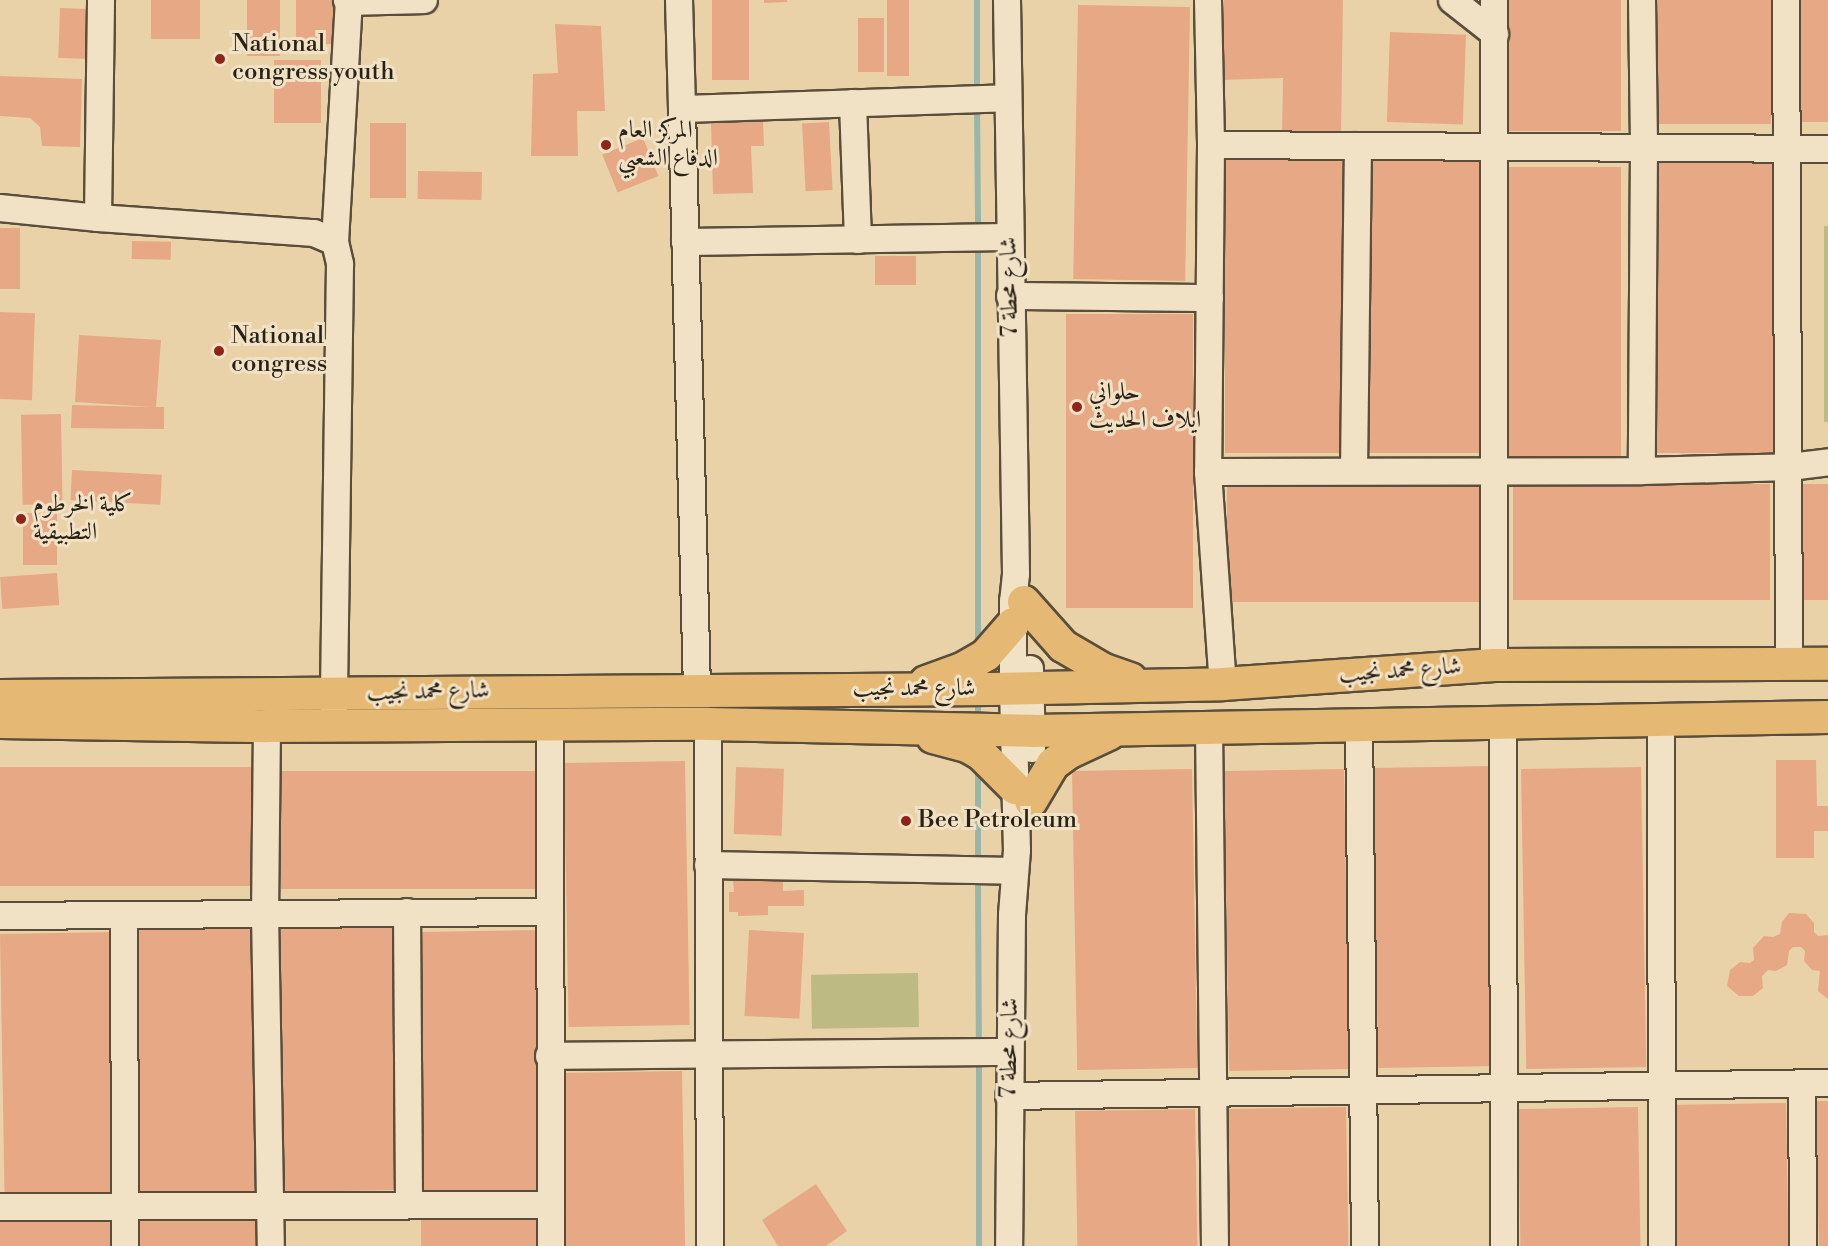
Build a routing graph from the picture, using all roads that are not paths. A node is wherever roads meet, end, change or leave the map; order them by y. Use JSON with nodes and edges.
{"nodes":[{"id":1,"x":101,"y":0,"type":"edge"},
{"id":2,"x":424,"y":0,"type":"edge"},
{"id":3,"x":678,"y":0,"type":"edge"},
{"id":4,"x":1007,"y":0,"type":"edge"},
{"id":5,"x":1208,"y":0,"type":"edge"},
{"id":6,"x":1452,"y":0,"type":"edge"},
{"id":7,"x":1494,"y":0,"type":"edge"},
{"id":8,"x":1642,"y":0,"type":"edge"},
{"id":9,"x":1786,"y":0,"type":"edge"},
{"id":10,"x":348,"y":1,"type":"edge"},
{"id":11,"x":1495,"y":34,"type":"junction"},
{"id":12,"x":1008,"y":98,"type":"junction"},
{"id":13,"x":853,"y":103,"type":"junction"},
{"id":14,"x":682,"y":109,"type":"junction"},
{"id":15,"x":1211,"y":145,"type":"junction"},
{"id":16,"x":1358,"y":146,"type":"junction"},
{"id":17,"x":1496,"y":147,"type":"junction"},
{"id":18,"x":1644,"y":148,"type":"junction"},
{"id":19,"x":1828,"y":149,"type":"edge"},
{"id":20,"x":1788,"y":150,"type":"junction"},
{"id":21,"x":0,"y":208,"type":"edge"},
{"id":22,"x":98,"y":218,"type":"junction"},
{"id":23,"x":1010,"y":237,"type":"junction"},
{"id":24,"x":858,"y":240,"type":"junction"},
{"id":25,"x":335,"y":242,"type":"junction"},
{"id":26,"x":685,"y":242,"type":"junction"},
{"id":27,"x":1010,"y":296,"type":"junction"},
{"id":28,"x":1210,"y":298,"type":"junction"},
{"id":29,"x":1828,"y":462,"type":"edge"},
{"id":30,"x":1790,"y":467,"type":"junction"},
{"id":31,"x":1354,"y":471,"type":"junction"},
{"id":32,"x":1493,"y":471,"type":"junction"},
{"id":33,"x":1642,"y":471,"type":"junction"},
{"id":34,"x":1208,"y":472,"type":"junction"},
{"id":35,"x":1018,"y":600,"type":"junction"},
{"id":36,"x":1789,"y":664,"type":"junction"},
{"id":37,"x":1828,"y":664,"type":"edge"},
{"id":38,"x":1494,"y":665,"type":"junction"},
{"id":39,"x":1223,"y":684,"type":"junction"},
{"id":40,"x":1148,"y":685,"type":"junction"},
{"id":41,"x":1022,"y":688,"type":"junction"},
{"id":42,"x":697,"y":689,"type":"junction"},
{"id":43,"x":903,"y":690,"type":"junction"},
{"id":44,"x":334,"y":693,"type":"junction"},
{"id":45,"x":0,"y":696,"type":"edge"},
{"id":46,"x":1828,"y":717,"type":"edge"},
{"id":47,"x":1661,"y":719,"type":"junction"},
{"id":48,"x":1503,"y":721,"type":"junction"},
{"id":49,"x":0,"y":722,"type":"edge"},
{"id":50,"x":550,"y":724,"type":"junction"},
{"id":51,"x":708,"y":724,"type":"junction"},
{"id":52,"x":1359,"y":724,"type":"junction"},
{"id":53,"x":267,"y":726,"type":"junction"},
{"id":54,"x":334,"y":726,"type":"junction"},
{"id":55,"x":1209,"y":727,"type":"junction"},
{"id":56,"x":900,"y":728,"type":"junction"},
{"id":57,"x":1122,"y":728,"type":"junction"},
{"id":58,"x":1023,"y":731,"type":"junction"},
{"id":59,"x":1023,"y":794,"type":"junction"},
{"id":60,"x":1015,"y":861,"type":"junction"},
{"id":61,"x":708,"y":865,"type":"junction"},
{"id":62,"x":265,"y":912,"type":"junction"},
{"id":63,"x":406,"y":912,"type":"junction"},
{"id":64,"x":549,"y":912,"type":"junction"},
{"id":65,"x":124,"y":915,"type":"junction"},
{"id":66,"x":0,"y":916,"type":"edge"},
{"id":67,"x":1010,"y":1053,"type":"junction"},
{"id":68,"x":708,"y":1054,"type":"junction"},
{"id":69,"x":549,"y":1056,"type":"junction"},
{"id":70,"x":1828,"y":1083,"type":"edge"},
{"id":71,"x":1803,"y":1084,"type":"junction"},
{"id":72,"x":1662,"y":1086,"type":"junction"},
{"id":73,"x":1503,"y":1089,"type":"junction"},
{"id":74,"x":1364,"y":1091,"type":"junction"},
{"id":75,"x":1213,"y":1093,"type":"junction"},
{"id":76,"x":1009,"y":1096,"type":"junction"},
{"id":77,"x":409,"y":1205,"type":"junction"},
{"id":78,"x":550,"y":1205,"type":"junction"},
{"id":79,"x":125,"y":1206,"type":"junction"},
{"id":80,"x":271,"y":1206,"type":"junction"},
{"id":81,"x":0,"y":1207,"type":"edge"},
{"id":82,"x":125,"y":1246,"type":"edge"},
{"id":83,"x":271,"y":1246,"type":"edge"},
{"id":84,"x":550,"y":1246,"type":"edge"},
{"id":85,"x":710,"y":1246,"type":"edge"},
{"id":86,"x":1009,"y":1246,"type":"edge"},
{"id":87,"x":1215,"y":1246,"type":"edge"},
{"id":88,"x":1365,"y":1246,"type":"edge"},
{"id":89,"x":1504,"y":1246,"type":"edge"},
{"id":90,"x":1662,"y":1246,"type":"edge"},
{"id":91,"x":1803,"y":1246,"type":"edge"}],
"edges":[{"from":1,"to":22,"type":"street"},
{"from":2,"to":10,"type":"street"},
{"from":3,"to":14,"type":"street"},
{"from":4,"to":12,"type":"street","name":"شارع محطة 7"},
{"from":5,"to":15,"type":"street"},
{"from":6,"to":11,"type":"street"},
{"from":7,"to":11,"type":"street"},
{"from":8,"to":18,"type":"street"},
{"from":9,"to":20,"type":"street"},
{"from":10,"to":25,"type":"street"},
{"from":11,"to":17,"type":"street"},
{"from":12,"to":13,"type":"street"},
{"from":12,"to":23,"type":"street","name":"شارع محطة 7"},
{"from":13,"to":14,"type":"street"},
{"from":13,"to":24,"type":"street"},
{"from":14,"to":26,"type":"street"},
{"from":15,"to":16,"type":"street"},
{"from":15,"to":28,"type":"street"},
{"from":16,"to":17,"type":"street"},
{"from":16,"to":31,"type":"street"},
{"from":17,"to":18,"type":"street"},
{"from":17,"to":32,"type":"street"},
{"from":18,"to":20,"type":"street"},
{"from":18,"to":33,"type":"street"},
{"from":19,"to":20,"type":"street"},
{"from":20,"to":30,"type":"street"},
{"from":21,"to":22,"type":"street"},
{"from":22,"to":25,"type":"street"},
{"from":23,"to":24,"type":"street"},
{"from":23,"to":27,"type":"street","name":"شارع محطة 7"},
{"from":24,"to":26,"type":"street"},
{"from":25,"to":44,"type":"street"},
{"from":26,"to":42,"type":"street"},
{"from":27,"to":28,"type":"street"},
{"from":27,"to":35,"type":"street","name":"شارع محطة 7"},
{"from":28,"to":34,"type":"street"},
{"from":29,"to":30,"type":"street"},
{"from":30,"to":33,"type":"street"},
{"from":30,"to":36,"type":"street"},
{"from":31,"to":32,"type":"street"},
{"from":31,"to":34,"type":"street"},
{"from":32,"to":33,"type":"street"},
{"from":32,"to":38,"type":"street"},
{"from":34,"to":39,"type":"street"},
{"from":35,"to":40,"type":"main road"},
{"from":35,"to":41,"type":"street","name":"شارع محطة 7"},
{"from":35,"to":43,"type":"main road"},
{"from":36,"to":37,"type":"main road","name":"شارع محمد نجيب"},
{"from":36,"to":38,"type":"main road","name":"شارع محمد نجيب"},
{"from":38,"to":39,"type":"main road","name":"شارع محمد نجيب"},
{"from":39,"to":40,"type":"main road","name":"شارع محمد نجيب"},
{"from":40,"to":41,"type":"main road","name":"شارع محمد نجيب"},
{"from":41,"to":43,"type":"main road","name":"شارع محمد نجيب"},
{"from":41,"to":58,"type":"street","name":"شارع محطة 7"},
{"from":42,"to":43,"type":"main road","name":"شارع محمد نجيب"},
{"from":42,"to":44,"type":"main road","name":"شارع محمد نجيب"},
{"from":44,"to":45,"type":"main road","name":"شارع محمد نجيب"},
{"from":44,"to":54,"type":"street"},
{"from":46,"to":47,"type":"main road","name":"شارع محمد نجيب"},
{"from":47,"to":48,"type":"main road","name":"شارع محمد نجيب"},
{"from":47,"to":72,"type":"street"},
{"from":48,"to":52,"type":"main road","name":"شارع محمد نجيب"},
{"from":48,"to":73,"type":"street"},
{"from":49,"to":53,"type":"main road","name":"شارع محمد نجيب"},
{"from":50,"to":51,"type":"main road","name":"شارع محمد نجيب"},
{"from":50,"to":54,"type":"main road","name":"شارع محمد نجيب"},
{"from":50,"to":64,"type":"street"},
{"from":51,"to":56,"type":"main road","name":"شارع محمد نجيب"},
{"from":51,"to":61,"type":"street"},
{"from":52,"to":55,"type":"main road","name":"شارع محمد نجيب"},
{"from":52,"to":74,"type":"street"},
{"from":53,"to":54,"type":"main road","name":"شارع محمد نجيب"},
{"from":53,"to":62,"type":"street"},
{"from":55,"to":57,"type":"main road","name":"شارع محمد نجيب"},
{"from":55,"to":75,"type":"street"},
{"from":56,"to":58,"type":"main road","name":"شارع محمد نجيب"},
{"from":56,"to":59,"type":"main road"},
{"from":57,"to":58,"type":"main road","name":"شارع محمد نجيب"},
{"from":57,"to":59,"type":"main road"},
{"from":58,"to":59,"type":"street","name":"شارع محطة 7"},
{"from":59,"to":60,"type":"street","name":"شارع محطة 7"},
{"from":60,"to":61,"type":"street"},
{"from":60,"to":67,"type":"street","name":"شارع محطة 7"},
{"from":61,"to":68,"type":"street"},
{"from":62,"to":63,"type":"street"},
{"from":62,"to":65,"type":"street"},
{"from":62,"to":80,"type":"street"},
{"from":63,"to":64,"type":"street"},
{"from":63,"to":77,"type":"street"},
{"from":64,"to":69,"type":"street"},
{"from":65,"to":66,"type":"street"},
{"from":65,"to":79,"type":"street"},
{"from":67,"to":68,"type":"street"},
{"from":67,"to":76,"type":"street","name":"شارع محطة 7"},
{"from":68,"to":69,"type":"street"},
{"from":68,"to":85,"type":"street"},
{"from":69,"to":78,"type":"street"},
{"from":70,"to":71,"type":"street"},
{"from":71,"to":72,"type":"street"},
{"from":71,"to":91,"type":"street"},
{"from":72,"to":73,"type":"street"},
{"from":72,"to":90,"type":"street"},
{"from":73,"to":74,"type":"street"},
{"from":73,"to":89,"type":"street"},
{"from":74,"to":75,"type":"street"},
{"from":74,"to":88,"type":"street"},
{"from":75,"to":76,"type":"street"},
{"from":75,"to":87,"type":"street"},
{"from":76,"to":86,"type":"street","name":"شارع محطة 7"},
{"from":77,"to":78,"type":"street"},
{"from":77,"to":80,"type":"street"},
{"from":78,"to":84,"type":"street"},
{"from":79,"to":80,"type":"street"},
{"from":79,"to":81,"type":"street"},
{"from":79,"to":82,"type":"street"},
{"from":80,"to":83,"type":"street"}]}
